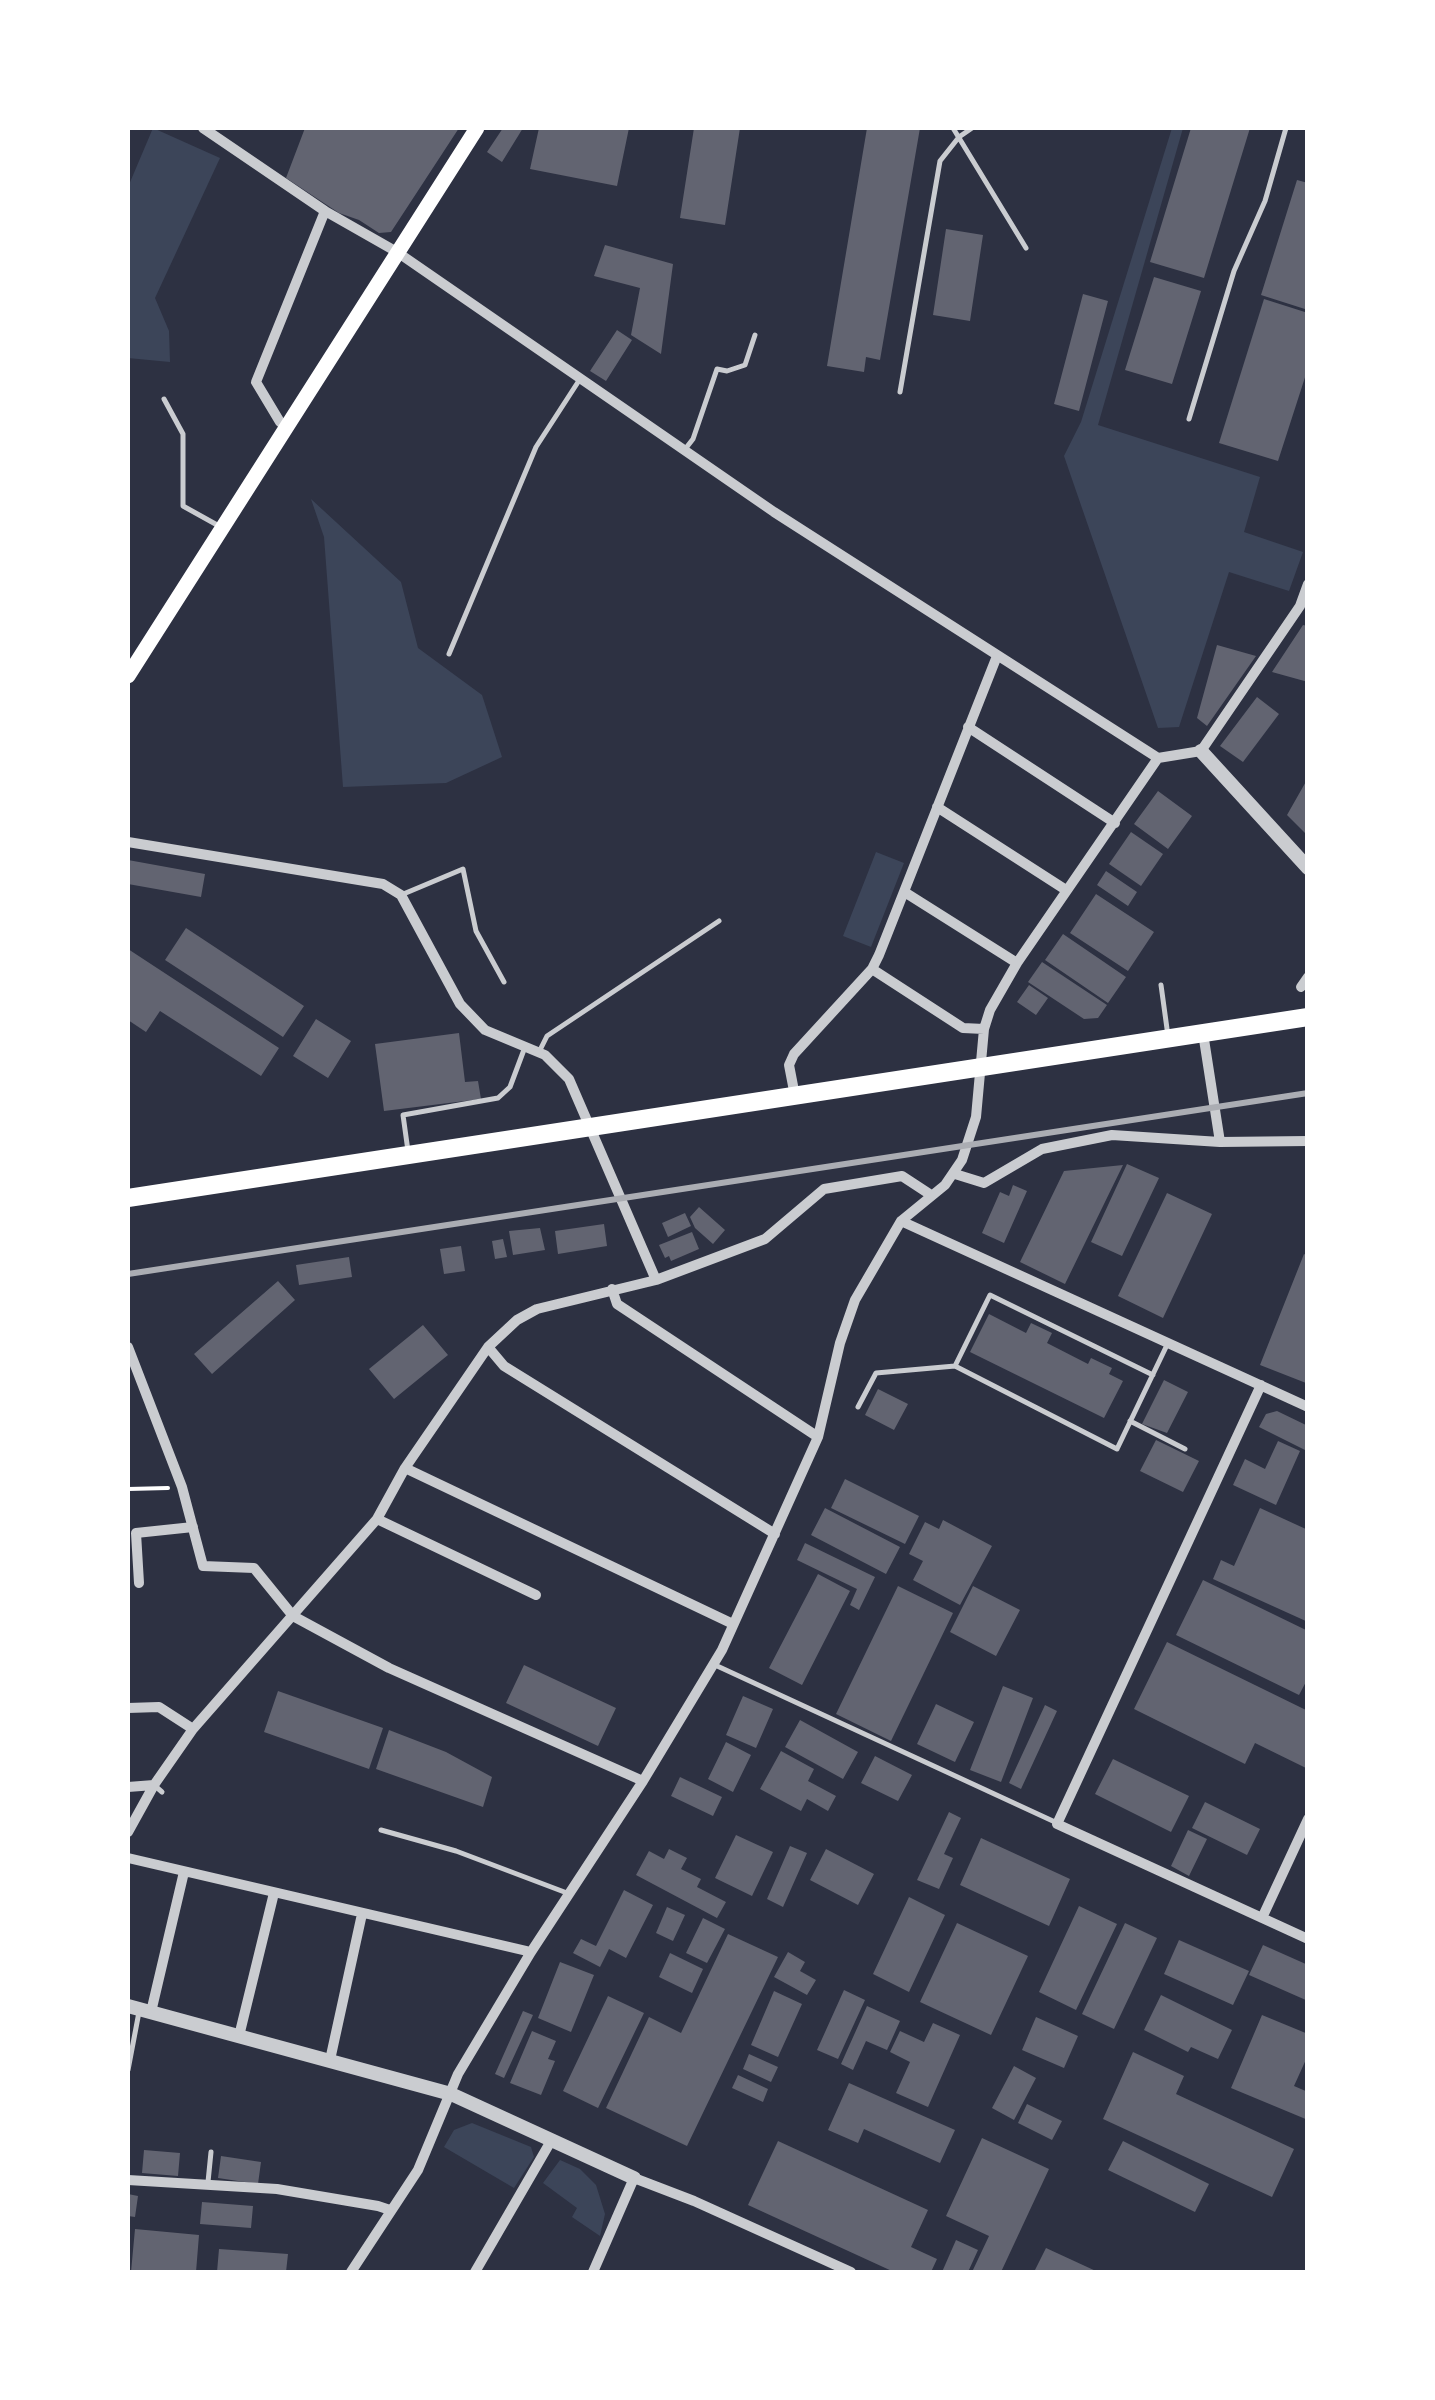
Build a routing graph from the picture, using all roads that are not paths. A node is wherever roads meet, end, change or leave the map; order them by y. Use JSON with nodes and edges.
{"nodes":[{"id":1,"x":203,"y":128,"type":"edge"},
{"id":2,"x":477,"y":128,"type":"edge"},
{"id":3,"x":953,"y":128,"type":"edge"},
{"id":4,"x":972,"y":128,"type":"edge"},
{"id":5,"x":1286,"y":128,"type":"edge"},
{"id":6,"x":959,"y":137,"type":"junction"},
{"id":7,"x":325,"y":210,"type":"junction"},
{"id":8,"x":1026,"y":248,"type":"dead end"},
{"id":9,"x":398,"y":252,"type":"junction"},
{"id":10,"x":756,"y":335,"type":"dead end"},
{"id":11,"x":581,"y":377,"type":"junction"},
{"id":12,"x":900,"y":392,"type":"dead end"},
{"id":13,"x":164,"y":399,"type":"dead end"},
{"id":14,"x":1189,"y":418,"type":"dead end"},
{"id":15,"x":287,"y":427,"type":"junction"},
{"id":16,"x":686,"y":448,"type":"junction"},
{"id":17,"x":221,"y":528,"type":"junction"},
{"id":18,"x":1308,"y":584,"type":"edge"},
{"id":19,"x":449,"y":654,"type":"dead end"},
{"id":20,"x":998,"y":656,"type":"junction"},
{"id":21,"x":128,"y":676,"type":"edge"},
{"id":22,"x":968,"y":727,"type":"junction"},
{"id":23,"x":1201,"y":752,"type":"junction"},
{"id":24,"x":1158,"y":758,"type":"junction"},
{"id":25,"x":938,"y":807,"type":"junction"},
{"id":26,"x":1115,"y":823,"type":"junction"},
{"id":27,"x":128,"y":842,"type":"edge"},
{"id":28,"x":1308,"y":868,"type":"edge"},
{"id":29,"x":1066,"y":890,"type":"junction"},
{"id":30,"x":906,"y":893,"type":"junction"},
{"id":31,"x":402,"y":895,"type":"junction"},
{"id":32,"x":718,"y":921,"type":"dead end"},
{"id":33,"x":1017,"y":963,"type":"junction"},
{"id":34,"x":872,"y":969,"type":"junction"},
{"id":35,"x":504,"y":982,"type":"dead end"},
{"id":36,"x":1161,"y":985,"type":"dead end"},
{"id":37,"x":1308,"y":1017,"type":"edge"},
{"id":38,"x":984,"y":1029,"type":"junction"},
{"id":39,"x":1203,"y":1033,"type":"junction"},
{"id":40,"x":1169,"y":1039,"type":"junction"},
{"id":41,"x":526,"y":1047,"type":"junction"},
{"id":42,"x":539,"y":1053,"type":"junction"},
{"id":43,"x":982,"y":1069,"type":"junction"},
{"id":44,"x":795,"y":1096,"type":"junction"},
{"id":45,"x":590,"y":1128,"type":"junction"},
{"id":46,"x":1220,"y":1142,"type":"junction"},
{"id":47,"x":1308,"y":1142,"type":"edge"},
{"id":48,"x":409,"y":1156,"type":"junction"},
{"id":49,"x":955,"y":1174,"type":"junction"},
{"id":50,"x":931,"y":1195,"type":"junction"},
{"id":51,"x":128,"y":1198,"type":"edge"},
{"id":52,"x":901,"y":1221,"type":"junction"},
{"id":53,"x":656,"y":1280,"type":"junction"},
{"id":54,"x":612,"y":1289,"type":"junction"},
{"id":55,"x":962,"y":1329,"type":"dead end"},
{"id":56,"x":971,"y":1334,"type":"junction"},
{"id":57,"x":1168,"y":1342,"type":"junction"},
{"id":58,"x":488,"y":1346,"type":"junction"},
{"id":59,"x":128,"y":1347,"type":"edge"},
{"id":60,"x":954,"y":1366,"type":"junction"},
{"id":61,"x":1153,"y":1375,"type":"junction"},
{"id":62,"x":1261,"y":1385,"type":"junction"},
{"id":63,"x":1308,"y":1407,"type":"edge"},
{"id":64,"x":858,"y":1408,"type":"dead end"},
{"id":65,"x":1130,"y":1421,"type":"junction"},
{"id":66,"x":818,"y":1437,"type":"junction"},
{"id":67,"x":1185,"y":1448,"type":"dead end"},
{"id":68,"x":405,"y":1468,"type":"junction"},
{"id":69,"x":377,"y":1519,"type":"junction"},
{"id":70,"x":193,"y":1527,"type":"junction"},
{"id":71,"x":775,"y":1534,"type":"junction"},
{"id":72,"x":140,"y":1583,"type":"dead end"},
{"id":73,"x":536,"y":1595,"type":"dead end"},
{"id":74,"x":293,"y":1616,"type":"junction"},
{"id":75,"x":733,"y":1624,"type":"junction"},
{"id":76,"x":713,"y":1664,"type":"junction"},
{"id":77,"x":128,"y":1708,"type":"edge"},
{"id":78,"x":193,"y":1730,"type":"junction"},
{"id":79,"x":643,"y":1781,"type":"junction"},
{"id":80,"x":128,"y":1787,"type":"edge"},
{"id":81,"x":158,"y":1789,"type":"junction"},
{"id":82,"x":1308,"y":1819,"type":"edge"},
{"id":83,"x":1058,"y":1824,"type":"junction"},
{"id":84,"x":381,"y":1830,"type":"dead end"},
{"id":85,"x":128,"y":1832,"type":"edge"},
{"id":86,"x":128,"y":1858,"type":"edge"},
{"id":87,"x":184,"y":1872,"type":"junction"},
{"id":88,"x":274,"y":1893,"type":"junction"},
{"id":89,"x":567,"y":1893,"type":"junction"},
{"id":90,"x":362,"y":1914,"type":"junction"},
{"id":91,"x":1262,"y":1918,"type":"junction"},
{"id":92,"x":1308,"y":1939,"type":"edge"},
{"id":93,"x":530,"y":1952,"type":"junction"},
{"id":94,"x":139,"y":2009,"type":"edge"},
{"id":95,"x":238,"y":2036,"type":"junction"},
{"id":96,"x":330,"y":2060,"type":"junction"},
{"id":97,"x":128,"y":2070,"type":"edge"},
{"id":98,"x":451,"y":2094,"type":"junction"},
{"id":99,"x":551,"y":2141,"type":"junction"},
{"id":100,"x":211,"y":2152,"type":"dead end"},
{"id":101,"x":634,"y":2178,"type":"junction"},
{"id":102,"x":128,"y":2180,"type":"edge"},
{"id":103,"x":208,"y":2185,"type":"junction"},
{"id":104,"x":390,"y":2210,"type":"junction"},
{"id":105,"x":350,"y":2272,"type":"edge"},
{"id":106,"x":474,"y":2272,"type":"edge"},
{"id":107,"x":594,"y":2272,"type":"edge"},
{"id":108,"x":851,"y":2272,"type":"edge"}],
"edges":[{"from":1,"to":7,"type":"street"},
{"from":2,"to":9,"type":"main road"},
{"from":3,"to":6,"type":"lane"},
{"from":4,"to":6,"type":"lane"},
{"from":5,"to":14,"type":"lane"},
{"from":6,"to":8,"type":"lane"},
{"from":6,"to":12,"type":"lane"},
{"from":7,"to":9,"type":"street"},
{"from":7,"to":15,"type":"street"},
{"from":9,"to":11,"type":"street"},
{"from":9,"to":15,"type":"main road"},
{"from":10,"to":16,"type":"lane"},
{"from":11,"to":16,"type":"street"},
{"from":11,"to":19,"type":"lane"},
{"from":13,"to":17,"type":"lane"},
{"from":15,"to":17,"type":"main road"},
{"from":16,"to":20,"type":"street"},
{"from":17,"to":21,"type":"main road"},
{"from":18,"to":23,"type":"street"},
{"from":20,"to":22,"type":"street"},
{"from":20,"to":24,"type":"street"},
{"from":22,"to":25,"type":"street"},
{"from":22,"to":26,"type":"street"},
{"from":23,"to":24,"type":"street"},
{"from":23,"to":28,"type":"street"},
{"from":24,"to":26,"type":"street"},
{"from":25,"to":29,"type":"street"},
{"from":25,"to":30,"type":"street"},
{"from":26,"to":29,"type":"street"},
{"from":27,"to":31,"type":"street"},
{"from":29,"to":33,"type":"street"},
{"from":30,"to":33,"type":"street"},
{"from":30,"to":34,"type":"street"},
{"from":31,"to":35,"type":"lane"},
{"from":31,"to":41,"type":"street"},
{"from":32,"to":42,"type":"lane"},
{"from":33,"to":38,"type":"street"},
{"from":34,"to":38,"type":"street"},
{"from":34,"to":44,"type":"street"},
{"from":36,"to":40,"type":"lane"},
{"from":37,"to":39,"type":"main road"},
{"from":38,"to":43,"type":"street"},
{"from":39,"to":40,"type":"main road"},
{"from":39,"to":46,"type":"street"},
{"from":40,"to":43,"type":"main road"},
{"from":41,"to":42,"type":"street"},
{"from":41,"to":48,"type":"lane"},
{"from":42,"to":45,"type":"street"},
{"from":43,"to":44,"type":"main road"},
{"from":43,"to":49,"type":"street"},
{"from":44,"to":45,"type":"main road"},
{"from":45,"to":48,"type":"main road"},
{"from":45,"to":53,"type":"street"},
{"from":46,"to":47,"type":"street"},
{"from":46,"to":49,"type":"street"},
{"from":48,"to":51,"type":"main road"},
{"from":49,"to":50,"type":"street"},
{"from":50,"to":52,"type":"street"},
{"from":50,"to":53,"type":"street"},
{"from":52,"to":57,"type":"street"},
{"from":52,"to":66,"type":"street"},
{"from":53,"to":54,"type":"street"},
{"from":54,"to":58,"type":"street"},
{"from":54,"to":66,"type":"street"},
{"from":55,"to":56,"type":"lane"},
{"from":56,"to":60,"type":"lane"},
{"from":56,"to":61,"type":"lane"},
{"from":57,"to":61,"type":"lane"},
{"from":57,"to":62,"type":"street"},
{"from":58,"to":68,"type":"street"},
{"from":58,"to":71,"type":"street"},
{"from":59,"to":70,"type":"street"},
{"from":60,"to":64,"type":"lane"},
{"from":60,"to":65,"type":"lane"},
{"from":61,"to":65,"type":"lane"},
{"from":62,"to":63,"type":"street"},
{"from":62,"to":83,"type":"street"},
{"from":65,"to":67,"type":"lane"},
{"from":66,"to":71,"type":"street"},
{"from":68,"to":69,"type":"street"},
{"from":68,"to":75,"type":"street"},
{"from":69,"to":73,"type":"street"},
{"from":69,"to":74,"type":"street"},
{"from":70,"to":72,"type":"street"},
{"from":70,"to":74,"type":"street"},
{"from":71,"to":75,"type":"street"},
{"from":74,"to":78,"type":"street"},
{"from":74,"to":79,"type":"street"},
{"from":75,"to":76,"type":"street"},
{"from":76,"to":79,"type":"street"},
{"from":76,"to":83,"type":"lane"},
{"from":77,"to":78,"type":"street"},
{"from":78,"to":81,"type":"street"},
{"from":79,"to":89,"type":"street"},
{"from":80,"to":81,"type":"street"},
{"from":81,"to":85,"type":"street"},
{"from":82,"to":91,"type":"street"},
{"from":83,"to":91,"type":"street"},
{"from":84,"to":89,"type":"lane"},
{"from":86,"to":87,"type":"street"},
{"from":87,"to":88,"type":"street"},
{"from":87,"to":94,"type":"street"},
{"from":88,"to":90,"type":"street"},
{"from":88,"to":95,"type":"street"},
{"from":89,"to":93,"type":"street"},
{"from":90,"to":93,"type":"street"},
{"from":90,"to":96,"type":"street"},
{"from":91,"to":92,"type":"street"},
{"from":93,"to":98,"type":"street"},
{"from":94,"to":95,"type":"street"},
{"from":94,"to":97,"type":"lane"},
{"from":95,"to":96,"type":"street"},
{"from":96,"to":98,"type":"street"},
{"from":98,"to":99,"type":"street"},
{"from":98,"to":104,"type":"street"},
{"from":99,"to":101,"type":"street"},
{"from":99,"to":106,"type":"street"},
{"from":100,"to":103,"type":"lane"},
{"from":101,"to":107,"type":"street"},
{"from":101,"to":108,"type":"street"},
{"from":102,"to":103,"type":"street"},
{"from":103,"to":104,"type":"street"},
{"from":104,"to":105,"type":"street"}]}
